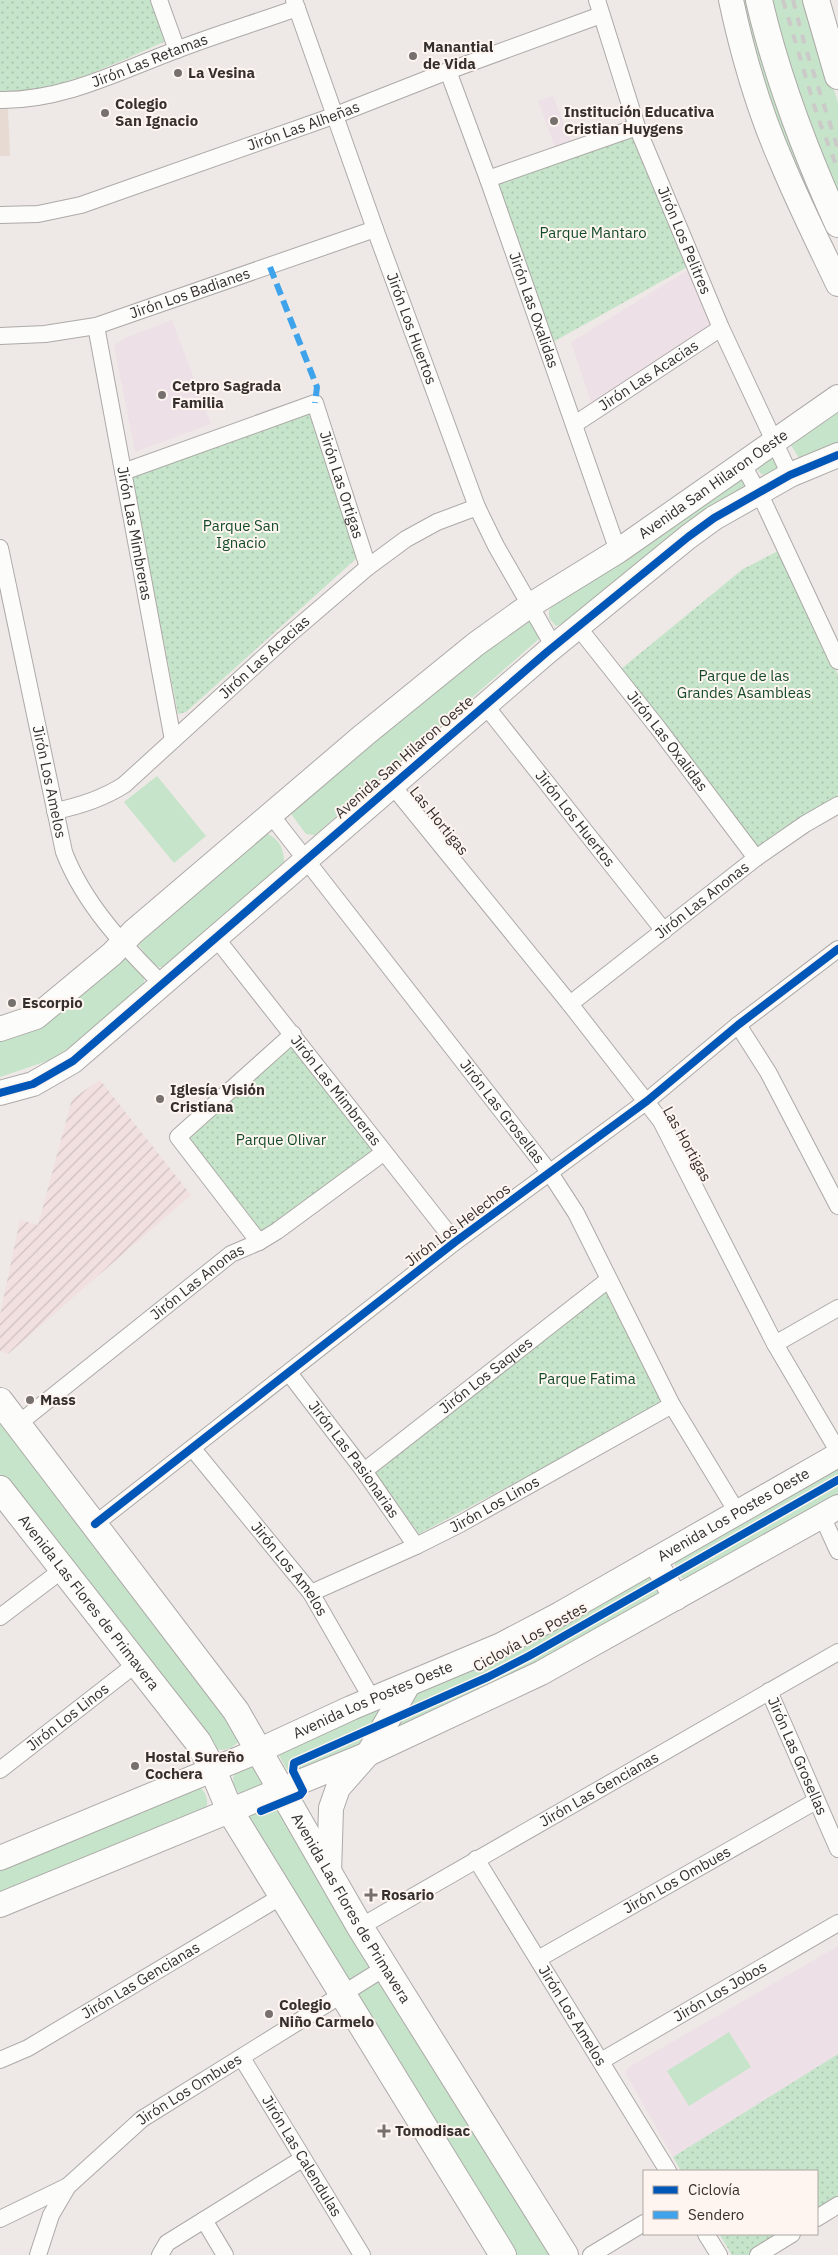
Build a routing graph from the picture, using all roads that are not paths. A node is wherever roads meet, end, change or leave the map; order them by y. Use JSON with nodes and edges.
{"nodes":[{"id":1,"x":159,"y":0,"type":"edge"},
{"id":2,"x":731,"y":0,"type":"edge"},
{"id":3,"x":759,"y":0,"type":"edge"},
{"id":4,"x":816,"y":0,"type":"edge"},
{"id":5,"x":296,"y":4,"type":"edge"},
{"id":6,"x":599,"y":8,"type":"edge"},
{"id":7,"x":177,"y":50,"type":"junction"},
{"id":8,"x":448,"y":71,"type":"junction"},
{"id":9,"x":838,"y":76,"type":"edge"},
{"id":10,"x":0,"y":100,"type":"edge"},
{"id":11,"x":336,"y":116,"type":"junction"},
{"id":12,"x":636,"y":127,"type":"junction"},
{"id":13,"x":488,"y":179,"type":"junction"},
{"id":14,"x":0,"y":215,"type":"edge"},
{"id":15,"x":838,"y":224,"type":"edge"},
{"id":16,"x":375,"y":229,"type":"junction"},
{"id":17,"x":838,"y":284,"type":"edge"},
{"id":18,"x":96,"y":326,"type":"junction"},
{"id":19,"x":721,"y":328,"type":"junction"},
{"id":20,"x":0,"y":336,"type":"edge"},
{"id":21,"x":838,"y":398,"type":"edge"},
{"id":22,"x":575,"y":424,"type":"junction"},
{"id":23,"x":774,"y":442,"type":"junction"},
{"id":24,"x":838,"y":455,"type":"edge"},
{"id":25,"x":742,"y":464,"type":"junction"},
{"id":26,"x":123,"y":472,"type":"junction"},
{"id":27,"x":790,"y":475,"type":"junction"},
{"id":28,"x":759,"y":492,"type":"junction"},
{"id":29,"x":477,"y":507,"type":"junction"},
{"id":30,"x":0,"y":548,"type":"edge"},
{"id":31,"x":618,"y":551,"type":"junction"},
{"id":32,"x":368,"y":567,"type":"junction"},
{"id":33,"x":529,"y":606,"type":"junction"},
{"id":34,"x":578,"y":627,"type":"junction"},
{"id":35,"x":554,"y":646,"type":"junction"},
{"id":36,"x":838,"y":661,"type":"edge"},
{"id":37,"x":485,"y":706,"type":"junction"},
{"id":38,"x":173,"y":740,"type":"junction"},
{"id":39,"x":392,"y":785,"type":"junction"},
{"id":40,"x":838,"y":806,"type":"edge"},
{"id":41,"x":55,"y":811,"type":"junction"},
{"id":42,"x":271,"y":815,"type":"junction"},
{"id":43,"x":756,"y":858,"type":"junction"},
{"id":44,"x":307,"y":859,"type":"junction"},
{"id":45,"x":664,"y":931,"type":"junction"},
{"id":46,"x":216,"y":938,"type":"junction"},
{"id":47,"x":122,"y":943,"type":"junction"},
{"id":48,"x":837,"y":953,"type":"edge"},
{"id":49,"x":163,"y":985,"type":"junction"},
{"id":50,"x":570,"y":1004,"type":"junction"},
{"id":51,"x":738,"y":1025,"type":"junction"},
{"id":52,"x":0,"y":1029,"type":"edge"},
{"id":53,"x":293,"y":1034,"type":"junction"},
{"id":54,"x":0,"y":1093,"type":"edge"},
{"id":55,"x":647,"y":1101,"type":"junction"},
{"id":56,"x":383,"y":1153,"type":"junction"},
{"id":57,"x":550,"y":1173,"type":"junction"},
{"id":58,"x":838,"y":1206,"type":"edge"},
{"id":59,"x":259,"y":1242,"type":"junction"},
{"id":60,"x":455,"y":1242,"type":"junction"},
{"id":61,"x":608,"y":1280,"type":"junction"},
{"id":62,"x":838,"y":1308,"type":"edge"},
{"id":63,"x":775,"y":1344,"type":"junction"},
{"id":64,"x":289,"y":1373,"type":"junction"},
{"id":65,"x":0,"y":1401,"type":"edge"},
{"id":66,"x":672,"y":1405,"type":"junction"},
{"id":67,"x":18,"y":1424,"type":"junction"},
{"id":68,"x":193,"y":1449,"type":"junction"},
{"id":69,"x":838,"y":1451,"type":"edge"},
{"id":70,"x":838,"y":1455,"type":"edge"},
{"id":71,"x":364,"y":1471,"type":"junction"},
{"id":72,"x":0,"y":1489,"type":"edge"},
{"id":73,"x":830,"y":1511,"type":"edge"},
{"id":74,"x":737,"y":1512,"type":"junction"},
{"id":75,"x":95,"y":1524,"type":"junction"},
{"id":76,"x":416,"y":1546,"type":"junction"},
{"id":77,"x":838,"y":1551,"type":"edge"},
{"id":78,"x":654,"y":1560,"type":"junction"},
{"id":79,"x":62,"y":1570,"type":"junction"},
{"id":80,"x":311,"y":1593,"type":"junction"},
{"id":81,"x":676,"y":1598,"type":"junction"},
{"id":82,"x":0,"y":1617,"type":"edge"},
{"id":83,"x":838,"y":1652,"type":"edge"},
{"id":84,"x":136,"y":1664,"type":"junction"},
{"id":85,"x":408,"y":1684,"type":"junction"},
{"id":86,"x":768,"y":1691,"type":"junction"},
{"id":87,"x":372,"y":1699,"type":"junction"},
{"id":88,"x":260,"y":1750,"type":"junction"},
{"id":89,"x":368,"y":1754,"type":"junction"},
{"id":90,"x":0,"y":1770,"type":"edge"},
{"id":91,"x":213,"y":1770,"type":"junction"},
{"id":92,"x":281,"y":1790,"type":"junction"},
{"id":93,"x":816,"y":1801,"type":"junction"},
{"id":94,"x":230,"y":1811,"type":"junction"},
{"id":95,"x":838,"y":1849,"type":"edge"},
{"id":96,"x":0,"y":1858,"type":"edge"},
{"id":97,"x":476,"y":1859,"type":"junction"},
{"id":98,"x":329,"y":1874,"type":"junction"},
{"id":99,"x":282,"y":1896,"type":"junction"},
{"id":100,"x":0,"y":1905,"type":"edge"},
{"id":101,"x":838,"y":1923,"type":"edge"},
{"id":102,"x":360,"y":1927,"type":"junction"},
{"id":103,"x":538,"y":1959,"type":"junction"},
{"id":104,"x":386,"y":1967,"type":"junction"},
{"id":105,"x":342,"y":1994,"type":"junction"},
{"id":106,"x":242,"y":2058,"type":"junction"},
{"id":107,"x":0,"y":2060,"type":"edge"},
{"id":108,"x":601,"y":2061,"type":"junction"},
{"id":109,"x":302,"y":2159,"type":"junction"},
{"id":110,"x":667,"y":2170,"type":"edge"},
{"id":111,"x":68,"y":2186,"type":"junction"},
{"id":112,"x":838,"y":2205,"type":"edge"},
{"id":113,"x":818,"y":2217,"type":"edge"},
{"id":114,"x":0,"y":2219,"type":"edge"},
{"id":115,"x":204,"y":2220,"type":"junction"},
{"id":116,"x":643,"y":2224,"type":"edge"},
{"id":117,"x":707,"y":2235,"type":"edge"},
{"id":118,"x":790,"y":2235,"type":"edge"},
{"id":119,"x":38,"y":2255,"type":"edge"},
{"id":120,"x":160,"y":2255,"type":"edge"},
{"id":121,"x":225,"y":2255,"type":"edge"},
{"id":122,"x":362,"y":2255,"type":"edge"},
{"id":123,"x":504,"y":2255,"type":"edge"},
{"id":124,"x":565,"y":2255,"type":"edge"},
{"id":125,"x":591,"y":2255,"type":"edge"},
{"id":126,"x":719,"y":2255,"type":"edge"},
{"id":127,"x":758,"y":2255,"type":"edge"}],
"edges":[{"from":1,"to":7,"type":"street"},
{"from":2,"to":17,"type":"street"},
{"from":3,"to":15,"type":"main road"},
{"from":4,"to":9,"type":"main road"},
{"from":5,"to":7,"type":"street","name":"Jirón Las Retamas"},
{"from":5,"to":11,"type":"street","name":"Jirón Los Huertos"},
{"from":6,"to":8,"type":"street","name":"Jirón Las Alheñas"},
{"from":6,"to":12,"type":"street","name":"Jirón Los Pelitres"},
{"from":7,"to":10,"type":"street","name":"Jirón Las Retamas"},
{"from":8,"to":11,"type":"street","name":"Jirón Las Alheñas"},
{"from":8,"to":13,"type":"street","name":"Jirón Las Oxalidas"},
{"from":11,"to":14,"type":"street","name":"Jirón Las Alheñas"},
{"from":11,"to":16,"type":"street","name":"Jirón Los Huertos"},
{"from":12,"to":13,"type":"street"},
{"from":12,"to":19,"type":"street","name":"Jirón Los Pelitres"},
{"from":13,"to":22,"type":"street","name":"Jirón Las Oxalidas"},
{"from":16,"to":18,"type":"street","name":"Jirón Los Badianes"},
{"from":16,"to":29,"type":"street","name":"Jirón Los Huertos"},
{"from":18,"to":20,"type":"street","name":"Jirón Los Badianes"},
{"from":18,"to":26,"type":"street","name":"Jirón Las Mimbreras"},
{"from":19,"to":22,"type":"street","name":"Jirón Las Acacias"},
{"from":19,"to":23,"type":"street","name":"Jirón Los Pelitres"},
{"from":21,"to":23,"type":"street","name":"Avenida San Hilaron Oeste"},
{"from":22,"to":31,"type":"street","name":"Jirón Las Oxalidas"},
{"from":23,"to":25,"type":"street","name":"Avenida San Hilaron Oeste"},
{"from":23,"to":27,"type":"street","name":"Jirón Los Pelitres"},
{"from":24,"to":27,"type":"street","name":"Avenida San Hilaron Oeste"},
{"from":25,"to":28,"type":"street"},
{"from":25,"to":31,"type":"street","name":"Avenida San Hilaron Oeste"},
{"from":26,"to":32,"type":"street","name":"Jirón Las Ortigas"},
{"from":26,"to":38,"type":"street","name":"Jirón Las Mimbreras"},
{"from":27,"to":28,"type":"street","name":"Avenida San Hilaron Oeste"},
{"from":28,"to":34,"type":"street","name":"Avenida San Hilaron Oeste"},
{"from":28,"to":36,"type":"street"},
{"from":29,"to":32,"type":"street","name":"Jirón Las Acacias"},
{"from":29,"to":33,"type":"street","name":"Jirón Los Huertos"},
{"from":30,"to":41,"type":"street","name":"Jirón Los Amelos"},
{"from":31,"to":33,"type":"street","name":"Avenida San Hilaron Oeste"},
{"from":32,"to":38,"type":"street","name":"Jirón Las Acacias"},
{"from":33,"to":35,"type":"street","name":"Jirón Los Huertos"},
{"from":33,"to":42,"type":"street","name":"Avenida San Hilaron Oeste"},
{"from":34,"to":35,"type":"street","name":"Avenida San Hilaron Oeste"},
{"from":34,"to":43,"type":"street","name":"Jirón Las Oxalidas"},
{"from":35,"to":37,"type":"street","name":"Avenida San Hilaron Oeste"},
{"from":37,"to":39,"type":"street","name":"Avenida San Hilaron Oeste"},
{"from":37,"to":45,"type":"street","name":"Jirón Los Huertos"},
{"from":38,"to":41,"type":"street","name":"Jirón Las Acacias"},
{"from":39,"to":44,"type":"street","name":"Avenida San Hilaron Oeste"},
{"from":39,"to":50,"type":"street","name":"Las Hortigas"},
{"from":40,"to":43,"type":"street","name":"Jirón Las Anonas"},
{"from":41,"to":47,"type":"street","name":"Jirón Los Amelos"},
{"from":42,"to":44,"type":"street","name":"Jirón Las Grosellas"},
{"from":42,"to":47,"type":"street","name":"Avenida San Hilaron Oeste"},
{"from":43,"to":45,"type":"street","name":"Jirón Las Anonas"},
{"from":44,"to":46,"type":"street","name":"Avenida San Hilaron Oeste"},
{"from":44,"to":57,"type":"street","name":"Jirón Las Grosellas"},
{"from":45,"to":50,"type":"street","name":"Jirón Las Anonas"},
{"from":46,"to":49,"type":"street","name":"Avenida San Hilaron Oeste"},
{"from":46,"to":53,"type":"street","name":"Jirón Las Mimbreras"},
{"from":47,"to":49,"type":"street","name":"Jirón Los Amelos"},
{"from":47,"to":52,"type":"street","name":"Avenida San Hilaron Oeste"},
{"from":48,"to":51,"type":"street","name":"Jirón Los Helechos"},
{"from":49,"to":54,"type":"street","name":"Avenida San Hilaron Oeste"},
{"from":50,"to":55,"type":"street","name":"Las Hortigas"},
{"from":51,"to":55,"type":"street","name":"Jirón Los Helechos"},
{"from":51,"to":58,"type":"street"},
{"from":53,"to":56,"type":"street","name":"Jirón Las Mimbreras"},
{"from":53,"to":59,"type":"street"},
{"from":55,"to":57,"type":"street","name":"Jirón Los Helechos"},
{"from":55,"to":63,"type":"street","name":"Las Hortigas"},
{"from":56,"to":59,"type":"street","name":"Jirón Las Anonas"},
{"from":56,"to":60,"type":"street","name":"Jirón Las Mimbreras"},
{"from":57,"to":60,"type":"street","name":"Jirón Los Helechos"},
{"from":57,"to":61,"type":"street","name":"Jirón Las Grosellas"},
{"from":59,"to":67,"type":"street","name":"Jirón Las Anonas"},
{"from":60,"to":64,"type":"street","name":"Jirón Los Helechos"},
{"from":61,"to":66,"type":"street","name":"Jirón Las Grosellas"},
{"from":61,"to":71,"type":"street","name":"Jirón Los Saques"},
{"from":62,"to":63,"type":"street"},
{"from":63,"to":69,"type":"street","name":"Las Hortigas"},
{"from":64,"to":68,"type":"street","name":"Jirón Los Helechos"},
{"from":64,"to":71,"type":"street","name":"Jirón Las Pasionarias"},
{"from":65,"to":67,"type":"main road","name":"Avenida Las Flores de Primavera"},
{"from":66,"to":74,"type":"street","name":"Jirón Las Grosellas"},
{"from":66,"to":76,"type":"street","name":"Jirón Los Linos"},
{"from":67,"to":75,"type":"main road","name":"Avenida Las Flores de Primavera"},
{"from":68,"to":75,"type":"street","name":"Jirón Los Helechos"},
{"from":68,"to":80,"type":"street","name":"Jirón Los Amelos"},
{"from":70,"to":74,"type":"street","name":"Avenida Los Postes Oeste"},
{"from":71,"to":76,"type":"street","name":"Jirón Las Pasionarias"},
{"from":72,"to":79,"type":"main road","name":"Avenida Las Flores de Primavera"},
{"from":73,"to":77,"type":"street"},
{"from":73,"to":81,"type":"street"},
{"from":74,"to":78,"type":"street","name":"Avenida Los Postes Oeste"},
{"from":75,"to":88,"type":"main road","name":"Avenida Las Flores de Primavera"},
{"from":76,"to":80,"type":"street","name":"Jirón Los Linos"},
{"from":78,"to":81,"type":"street"},
{"from":78,"to":85,"type":"street","name":"Avenida Los Postes Oeste"},
{"from":79,"to":82,"type":"street"},
{"from":79,"to":84,"type":"main road","name":"Avenida Las Flores de Primavera"},
{"from":80,"to":87,"type":"street","name":"Jirón Los Amelos"},
{"from":81,"to":89,"type":"street"},
{"from":83,"to":86,"type":"street","name":"Jirón Las Gencianas"},
{"from":84,"to":90,"type":"street","name":"Jirón Los Linos"},
{"from":84,"to":91,"type":"main road","name":"Avenida Las Flores de Primavera"},
{"from":85,"to":87,"type":"street","name":"Avenida Los Postes Oeste"},
{"from":85,"to":89,"type":"street"},
{"from":86,"to":93,"type":"street","name":"Jirón Las Grosellas"},
{"from":86,"to":97,"type":"street","name":"Jirón Las Gencianas"},
{"from":87,"to":88,"type":"street","name":"Avenida Los Postes Oeste"},
{"from":88,"to":91,"type":"street","name":"Avenida Los Postes Oeste"},
{"from":88,"to":92,"type":"main road","name":"Avenida Las Flores de Primavera"},
{"from":89,"to":92,"type":"street"},
{"from":89,"to":98,"type":"street"},
{"from":91,"to":94,"type":"main road","name":"Avenida Las Flores de Primavera"},
{"from":91,"to":96,"type":"street","name":"Avenida Los Postes Oeste"},
{"from":92,"to":94,"type":"street"},
{"from":92,"to":98,"type":"main road","name":"Avenida Las Flores de Primavera"},
{"from":93,"to":95,"type":"street","name":"Jirón Las Grosellas"},
{"from":93,"to":103,"type":"street","name":"Jirón Los Ombues"},
{"from":94,"to":99,"type":"main road","name":"Avenida Las Flores de Primavera"},
{"from":94,"to":100,"type":"street"},
{"from":97,"to":102,"type":"street","name":"Jirón Las Gencianas"},
{"from":97,"to":103,"type":"street","name":"Jirón Los Amelos"},
{"from":98,"to":102,"type":"main road","name":"Avenida Las Flores de Primavera"},
{"from":99,"to":105,"type":"main road","name":"Avenida Las Flores de Primavera"},
{"from":99,"to":107,"type":"street","name":"Jirón Las Gencianas"},
{"from":101,"to":108,"type":"street","name":"Jirón Los Jobos"},
{"from":102,"to":104,"type":"main road","name":"Avenida Las Flores de Primavera"},
{"from":103,"to":108,"type":"street","name":"Jirón Los Amelos"},
{"from":104,"to":105,"type":"street","name":"Jirón Los Ombues"},
{"from":104,"to":124,"type":"main road","name":"Avenida Las Flores de Primavera"},
{"from":105,"to":106,"type":"street","name":"Jirón Los Ombues"},
{"from":105,"to":123,"type":"main road","name":"Avenida Las Flores de Primavera"},
{"from":106,"to":109,"type":"street","name":"Jirón Las Calendulas"},
{"from":106,"to":111,"type":"street","name":"Jirón Los Ombues"},
{"from":108,"to":110,"type":"street","name":"Jirón Los Amelos"},
{"from":109,"to":115,"type":"street"},
{"from":109,"to":122,"type":"street","name":"Jirón Las Calendulas"},
{"from":111,"to":114,"type":"street","name":"Jirón Los Ombues"},
{"from":111,"to":119,"type":"street"},
{"from":112,"to":113,"type":"street"},
{"from":115,"to":120,"type":"street"},
{"from":115,"to":121,"type":"street"},
{"from":116,"to":125,"type":"street"},
{"from":117,"to":126,"type":"street"},
{"from":118,"to":127,"type":"street"}]}
